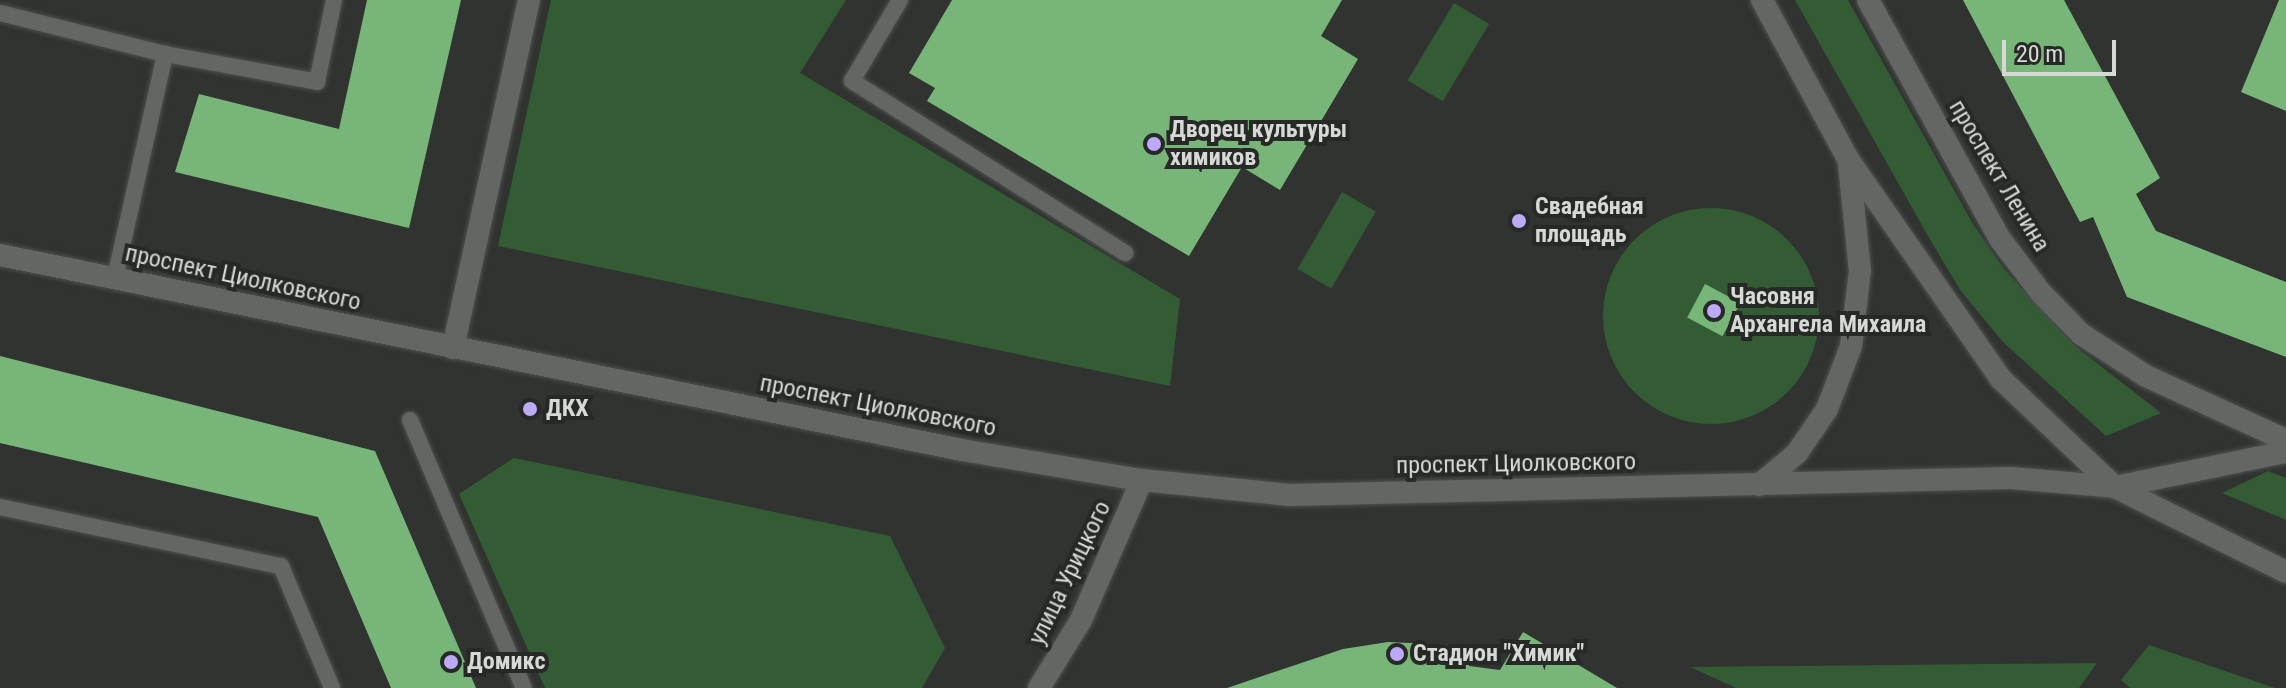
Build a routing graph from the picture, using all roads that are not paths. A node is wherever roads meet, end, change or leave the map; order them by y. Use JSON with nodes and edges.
{"nodes":[{"id":1,"x":334,"y":0,"type":"edge"},
{"id":2,"x":529,"y":0,"type":"edge"},
{"id":3,"x":900,"y":0,"type":"edge"},
{"id":4,"x":1762,"y":0,"type":"edge"},
{"id":5,"x":1868,"y":0,"type":"edge"},
{"id":6,"x":0,"y":13,"type":"edge"},
{"id":7,"x":165,"y":54,"type":"junction"},
{"id":8,"x":1848,"y":159,"type":"junction"},
{"id":9,"x":1125,"y":253,"type":"dead end"},
{"id":10,"x":0,"y":255,"type":"edge"},
{"id":11,"x":115,"y":278,"type":"junction"},
{"id":12,"x":453,"y":348,"type":"junction"},
{"id":13,"x":410,"y":420,"type":"dead end"},
{"id":14,"x":2286,"y":440,"type":"edge"},
{"id":15,"x":2286,"y":452,"type":"edge"},
{"id":16,"x":1142,"y":480,"type":"junction"},
{"id":17,"x":1759,"y":485,"type":"junction"},
{"id":18,"x":2115,"y":487,"type":"junction"},
{"id":19,"x":0,"y":507,"type":"edge"},
{"id":20,"x":2286,"y":572,"type":"edge"},
{"id":21,"x":332,"y":688,"type":"edge"},
{"id":22,"x":524,"y":688,"type":"edge"},
{"id":23,"x":1039,"y":688,"type":"edge"}],
"edges":[{"from":1,"to":7,"type":"lane"},
{"from":2,"to":12,"type":"main road"},
{"from":3,"to":9,"type":"lane"},
{"from":4,"to":8,"type":"main road"},
{"from":5,"to":14,"type":"main road","name":"проспект Ленина"},
{"from":6,"to":7,"type":"lane"},
{"from":7,"to":11,"type":"lane"},
{"from":8,"to":17,"type":"main road"},
{"from":8,"to":18,"type":"main road"},
{"from":10,"to":11,"type":"main road","name":"проспект Циолковского"},
{"from":11,"to":12,"type":"main road","name":"проспект Циолковского"},
{"from":12,"to":16,"type":"main road","name":"проспект Циолковского"},
{"from":13,"to":22,"type":"lane"},
{"from":15,"to":18,"type":"main road"},
{"from":16,"to":17,"type":"main road","name":"проспект Циолковского"},
{"from":16,"to":23,"type":"main road","name":"улица Урицкого"},
{"from":17,"to":18,"type":"main road","name":"проспект Циолковского"},
{"from":18,"to":20,"type":"main road"},
{"from":19,"to":21,"type":"lane"}]}
